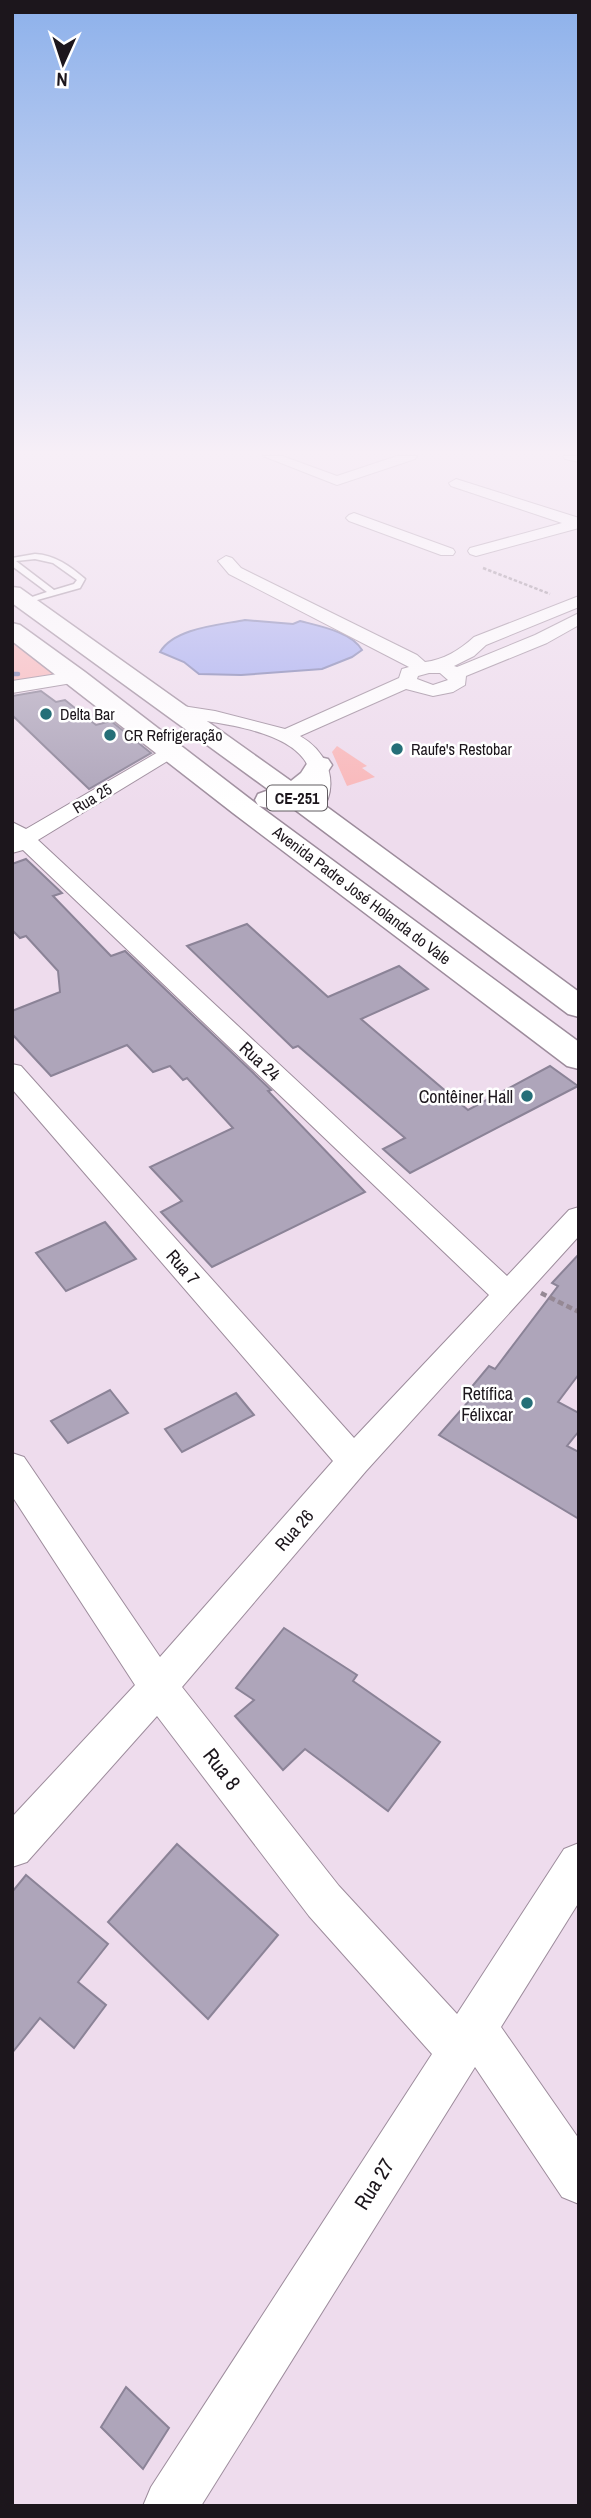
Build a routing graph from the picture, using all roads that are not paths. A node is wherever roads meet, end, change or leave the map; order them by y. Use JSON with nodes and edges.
{"nodes":[{"id":1,"x":28,"y":574,"type":"edge"},
{"id":2,"x":74,"y":574,"type":"edge"},
{"id":3,"x":242,"y":574,"type":"edge"},
{"id":4,"x":53,"y":593,"type":"junction"},
{"id":5,"x":16,"y":596,"type":"edge"},
{"id":6,"x":577,"y":608,"type":"edge"},
{"id":7,"x":513,"y":626,"type":"junction"},
{"id":8,"x":12,"y":630,"type":"edge"},
{"id":9,"x":541,"y":639,"type":"junction"},
{"id":10,"x":480,"y":641,"type":"junction"},
{"id":11,"x":509,"y":653,"type":"junction"},
{"id":12,"x":422,"y":672,"type":"junction"},
{"id":13,"x":456,"y":674,"type":"junction"},
{"id":14,"x":77,"y":677,"type":"junction"},
{"id":15,"x":12,"y":687,"type":"edge"},
{"id":16,"x":427,"y":690,"type":"junction"},
{"id":17,"x":176,"y":711,"type":"junction"},
{"id":18,"x":285,"y":736,"type":"junction"},
{"id":19,"x":172,"y":750,"type":"junction"},
{"id":20,"x":313,"y":756,"type":"junction"},
{"id":21,"x":290,"y":793,"type":"junction"},
{"id":22,"x":243,"y":807,"type":"junction"},
{"id":23,"x":313,"y":810,"type":"junction"},
{"id":24,"x":16,"y":838,"type":"edge"},
{"id":25,"x":579,"y":1007,"type":"edge"},
{"id":26,"x":579,"y":1058,"type":"edge"},
{"id":27,"x":12,"y":1073,"type":"edge"},
{"id":28,"x":579,"y":1217,"type":"edge"},
{"id":29,"x":513,"y":1288,"type":"junction"},
{"id":30,"x":354,"y":1461,"type":"junction"},
{"id":31,"x":12,"y":1467,"type":"edge"},
{"id":32,"x":158,"y":1688,"type":"junction"},
{"id":33,"x":12,"y":1847,"type":"edge"},
{"id":34,"x":579,"y":1864,"type":"edge"},
{"id":35,"x":466,"y":2038,"type":"junction"},
{"id":36,"x":579,"y":2180,"type":"edge"},
{"id":37,"x":170,"y":2506,"type":"edge"}],
"edges":[{"from":1,"to":4,"type":"lane"},
{"from":2,"to":4,"type":"lane"},
{"from":3,"to":12,"type":"street"},
{"from":4,"to":5,"type":"lane"},
{"from":5,"to":17,"type":"main road","number":"CE-251"},
{"from":6,"to":7,"type":"street"},
{"from":6,"to":9,"type":"street"},
{"from":7,"to":9,"type":"street"},
{"from":7,"to":10,"type":"street"},
{"from":8,"to":14,"type":"main road","name":"Avenida Padre José Holanda do Vale","number":"CE-251"},
{"from":9,"to":11,"type":"street"},
{"from":10,"to":11,"type":"street"},
{"from":10,"to":12,"type":"street"},
{"from":11,"to":13,"type":"street"},
{"from":12,"to":13,"type":"street"},
{"from":12,"to":16,"type":"street"},
{"from":12,"to":18,"type":"street"},
{"from":13,"to":16,"type":"street"},
{"from":14,"to":15,"type":"street"},
{"from":14,"to":19,"type":"main road","name":"Avenida Padre José Holanda do Vale","number":"CE-251"},
{"from":16,"to":20,"type":"street"},
{"from":17,"to":18,"type":"street"},
{"from":17,"to":21,"type":"main road","number":"CE-251"},
{"from":18,"to":20,"type":"street"},
{"from":19,"to":22,"type":"main road","name":"Avenida Padre José Holanda do Vale","number":"CE-251"},
{"from":19,"to":24,"type":"street","name":"Rua 25"},
{"from":20,"to":21,"type":"main road"},
{"from":20,"to":23,"type":"street"},
{"from":21,"to":22,"type":"main road"},
{"from":21,"to":23,"type":"main road","number":"CE-251"},
{"from":22,"to":26,"type":"main road","name":"Avenida Padre José Holanda do Vale","number":"CE-251"},
{"from":23,"to":25,"type":"main road","number":"CE-251"},
{"from":24,"to":29,"type":"street","name":"Rua 24"},
{"from":27,"to":30,"type":"street","name":"Rua 7"},
{"from":28,"to":29,"type":"street","name":"Rua 26"},
{"from":29,"to":30,"type":"street","name":"Rua 26"},
{"from":30,"to":32,"type":"street","name":"Rua 26"},
{"from":31,"to":32,"type":"street","name":"Rua 8"},
{"from":32,"to":33,"type":"street","name":"Rua 26"},
{"from":32,"to":35,"type":"street","name":"Rua 8"},
{"from":34,"to":35,"type":"street","name":"Rua 27"},
{"from":35,"to":36,"type":"street","name":"Rua 8"},
{"from":35,"to":37,"type":"street","name":"Rua 27"}]}
